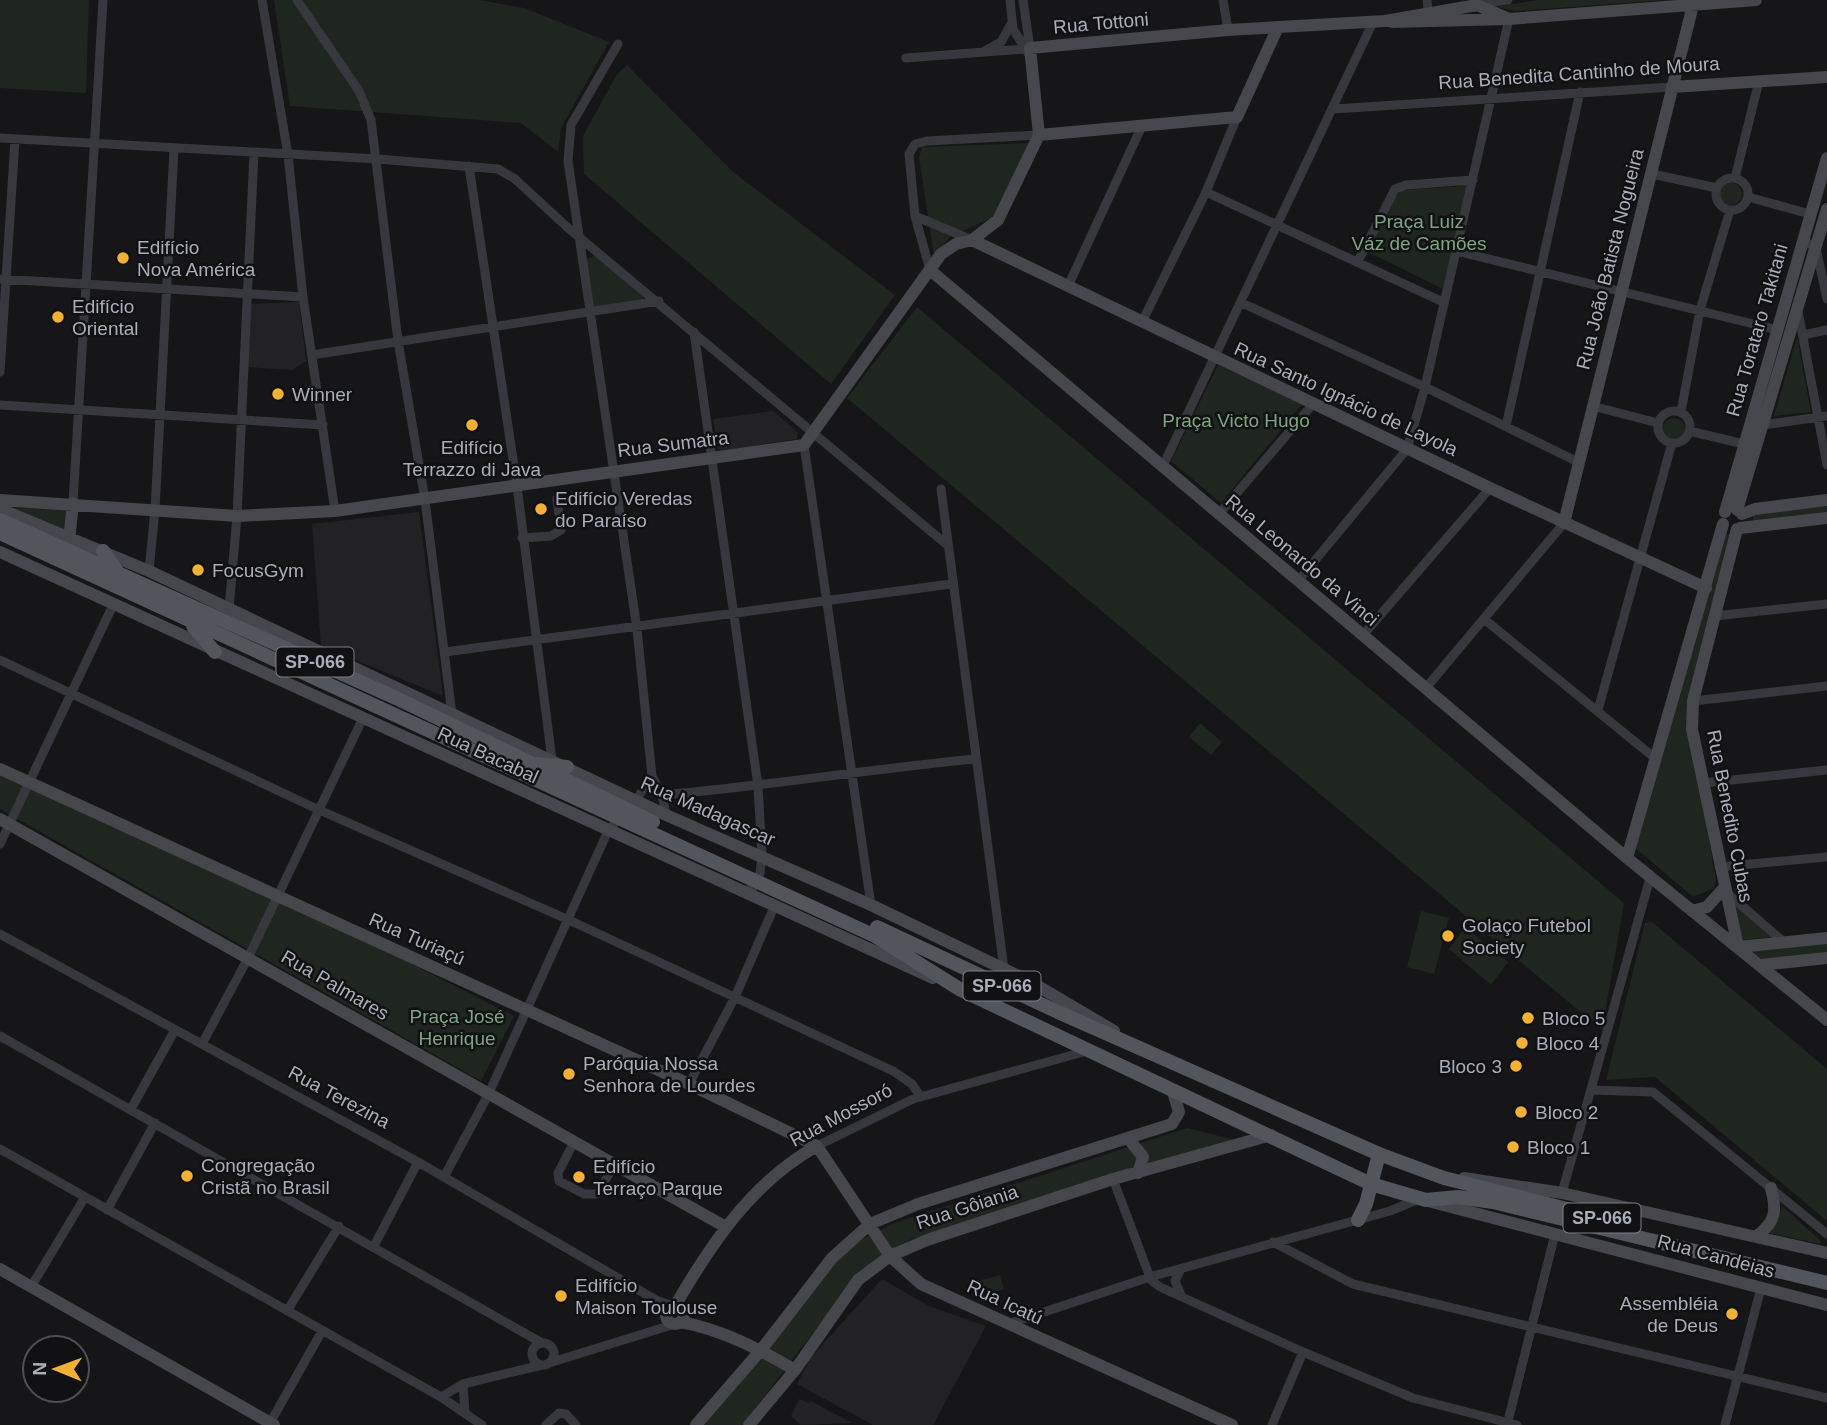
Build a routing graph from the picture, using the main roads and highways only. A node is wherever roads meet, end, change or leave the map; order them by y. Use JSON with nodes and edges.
{"nodes":[{"id":1,"x":0,"y":520,"type":"edge"},
{"id":2,"x":0,"y":533,"type":"edge"},
{"id":3,"x":66,"y":549,"type":"junction"},
{"id":4,"x":103,"y":551,"type":"road end"},
{"id":5,"x":118,"y":573,"type":"junction"},
{"id":6,"x":172,"y":611,"type":"junction"},
{"id":7,"x":225,"y":614,"type":"junction"},
{"id":8,"x":256,"y":622,"type":"road end"},
{"id":9,"x":215,"y":652,"type":"road end"},
{"id":10,"x":529,"y":764,"type":"junction"},
{"id":11,"x":566,"y":767,"type":"road end"},
{"id":12,"x":628,"y":812,"type":"junction"},
{"id":13,"x":759,"y":877,"type":"junction"},
{"id":14,"x":1058,"y":1012,"type":"junction"},
{"id":15,"x":1048,"y":1033,"type":"junction"},
{"id":16,"x":1379,"y":1154,"type":"junction"},
{"id":17,"x":1371,"y":1184,"type":"junction"},
{"id":18,"x":1357,"y":1220,"type":"road end"},
{"id":19,"x":1827,"y":1273,"type":"edge"},
{"id":20,"x":1827,"y":1283,"type":"edge"}],
"edges":[{"from":1,"to":3,"type":"main road","number":"SP-066"},
{"from":2,"to":3,"type":"main road","number":"SP-066"},
{"from":3,"to":5,"type":"main road","number":"SP-066"},
{"from":3,"to":6,"type":"main road","number":"SP-066"},
{"from":4,"to":5,"type":"main road"},
{"from":5,"to":7,"type":"main road","number":"SP-066"},
{"from":6,"to":9,"type":"main road"},
{"from":6,"to":12,"type":"main road","number":"SP-066"},
{"from":7,"to":8,"type":"main road"},
{"from":7,"to":10,"type":"main road","number":"SP-066"},
{"from":10,"to":11,"type":"main road"},
{"from":10,"to":12,"type":"main road","number":"SP-066"},
{"from":12,"to":13,"type":"main road","number":"SP-066"},
{"from":13,"to":14,"type":"main road","number":"SP-066"},
{"from":13,"to":15,"type":"main road","number":"SP-066"},
{"from":14,"to":15,"type":"main road"},
{"from":14,"to":16,"type":"main road","number":"SP-066"},
{"from":15,"to":17,"type":"main road","number":"SP-066"},
{"from":16,"to":17,"type":"main road"},
{"from":16,"to":19,"type":"main road","number":"SP-066"},
{"from":17,"to":18,"type":"main road"},
{"from":17,"to":20,"type":"main road","number":"SP-066"}]}
